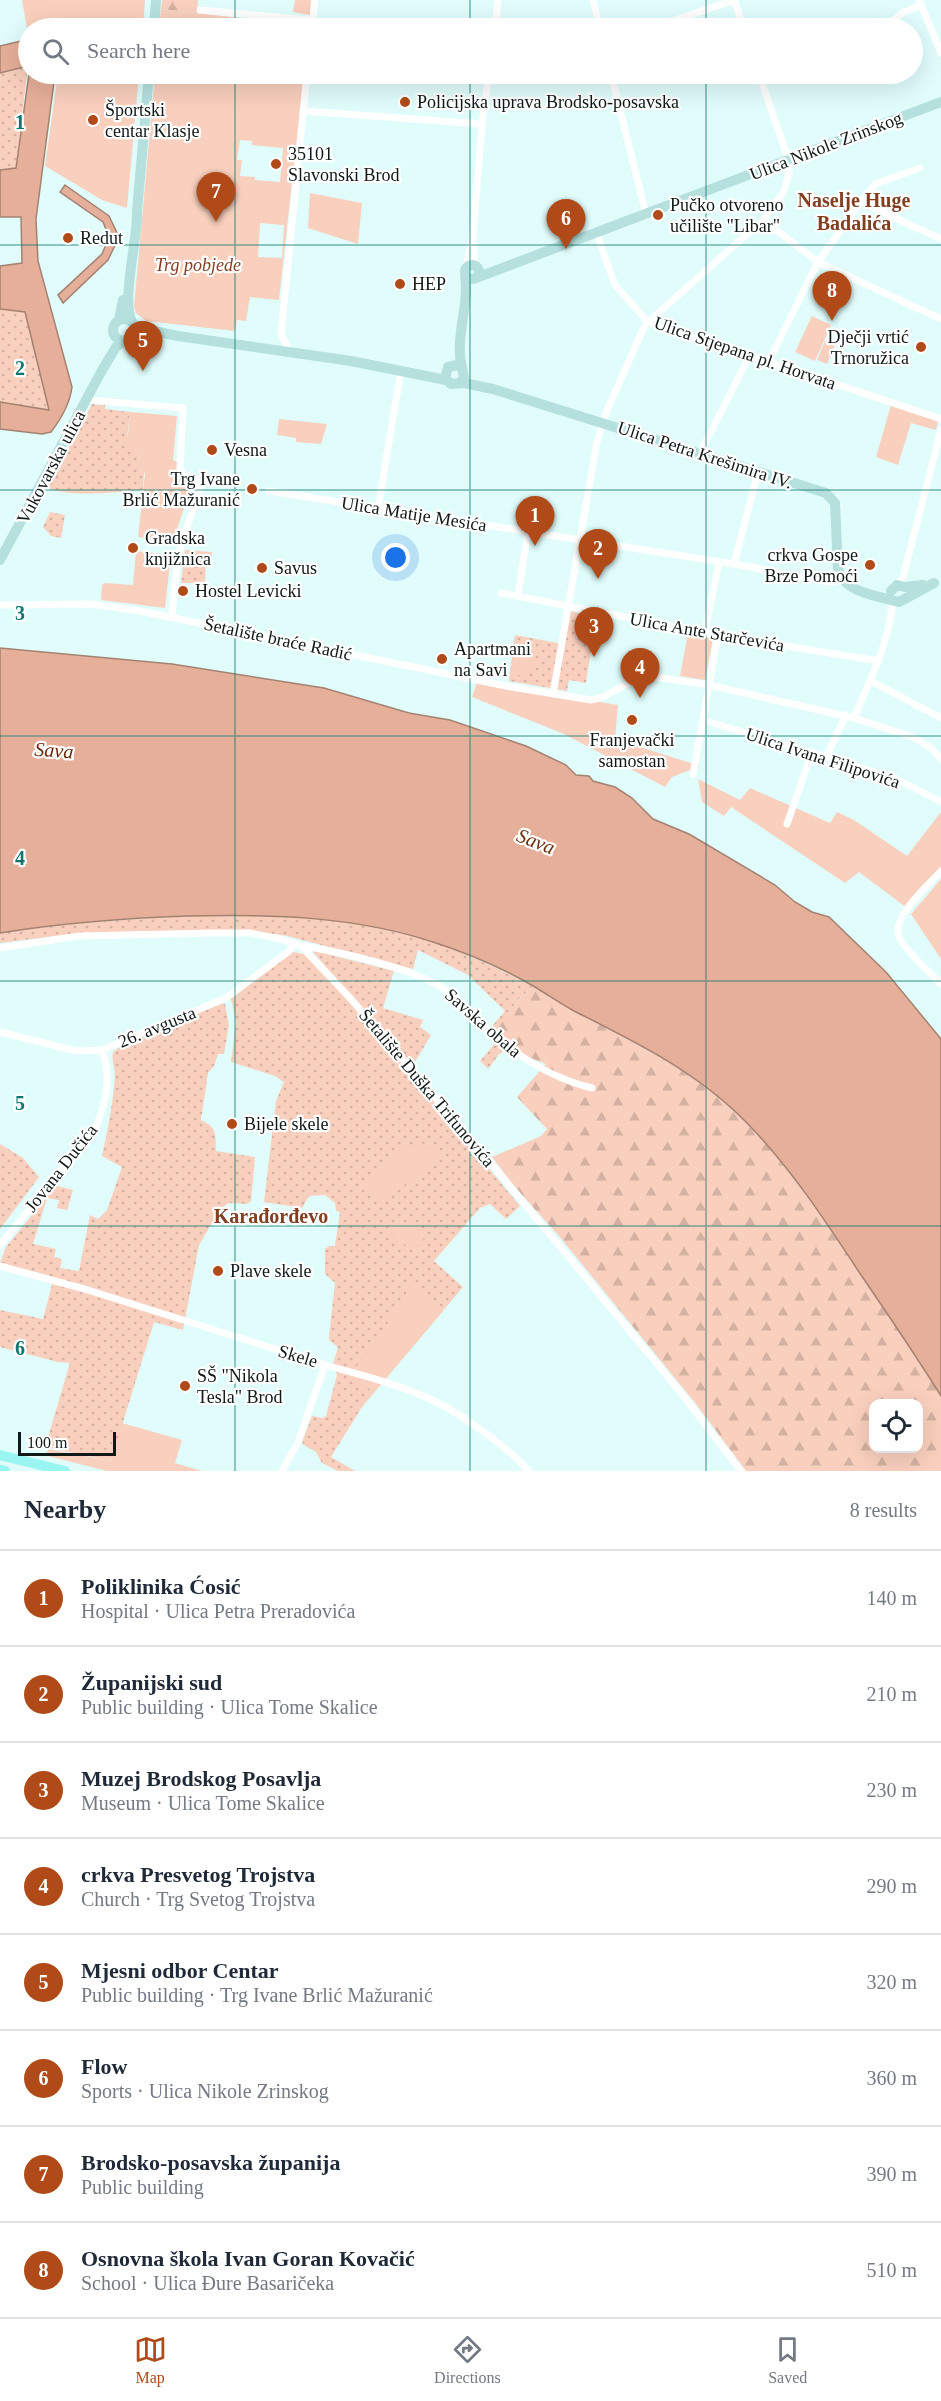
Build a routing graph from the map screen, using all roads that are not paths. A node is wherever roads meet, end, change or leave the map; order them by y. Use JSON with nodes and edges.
{"nodes":[{"id":1,"x":156,"y":0,"type":"edge"},
{"id":2,"x":315,"y":0,"type":"edge"},
{"id":3,"x":498,"y":0,"type":"edge"},
{"id":4,"x":593,"y":0,"type":"edge"},
{"id":5,"x":734,"y":0,"type":"edge"},
{"id":6,"x":920,"y":3,"type":"edge"},
{"id":7,"x":200,"y":10,"type":"dead end"},
{"id":8,"x":155,"y":18,"type":"edge"},
{"id":9,"x":260,"y":18,"type":"edge"},
{"id":10,"x":313,"y":18,"type":"edge"},
{"id":11,"x":496,"y":18,"type":"edge"},
{"id":12,"x":598,"y":18,"type":"edge"},
{"id":13,"x":681,"y":18,"type":"edge"},
{"id":14,"x":740,"y":18,"type":"edge"},
{"id":15,"x":896,"y":18,"type":"edge"},
{"id":16,"x":941,"y":53,"type":"edge"},
{"id":17,"x":148,"y":84,"type":"edge"},
{"id":18,"x":306,"y":84,"type":"edge"},
{"id":19,"x":488,"y":84,"type":"edge"},
{"id":20,"x":614,"y":84,"type":"edge"},
{"id":21,"x":762,"y":84,"type":"edge"},
{"id":22,"x":941,"y":102,"type":"edge"},
{"id":23,"x":303,"y":111,"type":"junction"},
{"id":24,"x":482,"y":124,"type":"junction"},
{"id":25,"x":789,"y":161,"type":"junction"},
{"id":26,"x":920,"y":168,"type":"dead end"},
{"id":27,"x":861,"y":202,"type":"junction"},
{"id":28,"x":136,"y":211,"type":"junction"},
{"id":29,"x":646,"y":214,"type":"junction"},
{"id":30,"x":763,"y":220,"type":"junction"},
{"id":31,"x":596,"y":232,"type":"junction"},
{"id":32,"x":941,"y":239,"type":"edge"},
{"id":33,"x":818,"y":262,"type":"junction"},
{"id":34,"x":473,"y":272,"type":"junction"},
{"id":35,"x":941,"y":319,"type":"edge"},
{"id":36,"x":119,"y":320,"type":"junction"},
{"id":37,"x":648,"y":322,"type":"junction"},
{"id":38,"x":133,"y":323,"type":"junction"},
{"id":39,"x":114,"y":332,"type":"junction"},
{"id":40,"x":281,"y":334,"type":"junction"},
{"id":41,"x":178,"y":336,"type":"junction"},
{"id":42,"x":461,"y":336,"type":"junction"},
{"id":43,"x":128,"y":339,"type":"junction"},
{"id":44,"x":263,"y":348,"type":"junction"},
{"id":45,"x":291,"y":352,"type":"junction"},
{"id":46,"x":749,"y":357,"type":"junction"},
{"id":47,"x":768,"y":363,"type":"junction"},
{"id":48,"x":402,"y":370,"type":"junction"},
{"id":49,"x":463,"y":370,"type":"junction"},
{"id":50,"x":101,"y":372,"type":"junction"},
{"id":51,"x":448,"y":372,"type":"junction"},
{"id":52,"x":460,"y":383,"type":"junction"},
{"id":53,"x":493,"y":389,"type":"junction"},
{"id":54,"x":87,"y":400,"type":"junction"},
{"id":55,"x":941,"y":419,"type":"edge"},
{"id":56,"x":602,"y":422,"type":"junction"},
{"id":57,"x":941,"y":430,"type":"edge"},
{"id":58,"x":700,"y":453,"type":"junction"},
{"id":59,"x":758,"y":472,"type":"junction"},
{"id":60,"x":269,"y":491,"type":"dead end"},
{"id":61,"x":378,"y":508,"type":"junction"},
{"id":62,"x":528,"y":531,"type":"junction"},
{"id":63,"x":580,"y":540,"type":"junction"},
{"id":64,"x":0,"y":560,"type":"edge"},
{"id":65,"x":719,"y":562,"type":"junction"},
{"id":66,"x":734,"y":564,"type":"junction"},
{"id":67,"x":844,"y":581,"type":"junction"},
{"id":68,"x":938,"y":583,"type":"edge"},
{"id":69,"x":501,"y":593,"type":"dead end"},
{"id":70,"x":899,"y":594,"type":"junction"},
{"id":71,"x":518,"y":596,"type":"junction"},
{"id":72,"x":0,"y":605,"type":"edge"},
{"id":73,"x":568,"y":606,"type":"junction"},
{"id":74,"x":172,"y":616,"type":"junction"},
{"id":75,"x":705,"y":632,"type":"junction"},
{"id":76,"x":718,"y":635,"type":"junction"},
{"id":77,"x":879,"y":662,"type":"junction"},
{"id":78,"x":871,"y":681,"type":"junction"},
{"id":79,"x":709,"y":685,"type":"junction"},
{"id":80,"x":553,"y":694,"type":"junction"},
{"id":81,"x":846,"y":715,"type":"junction"},
{"id":82,"x":854,"y":718,"type":"junction"},
{"id":83,"x":941,"y":718,"type":"edge"},
{"id":84,"x":702,"y":720,"type":"junction"},
{"id":85,"x":812,"y":752,"type":"junction"},
{"id":86,"x":826,"y":757,"type":"junction"},
{"id":87,"x":941,"y":759,"type":"edge"},
{"id":88,"x":693,"y":774,"type":"dead end"},
{"id":89,"x":941,"y":802,"type":"edge"},
{"id":90,"x":787,"y":824,"type":"dead end"},
{"id":91,"x":941,"y":871,"type":"edge"},
{"id":92,"x":298,"y":944,"type":"junction"},
{"id":93,"x":0,"y":948,"type":"edge"},
{"id":94,"x":941,"y":984,"type":"edge"},
{"id":95,"x":0,"y":1032,"type":"edge"},
{"id":96,"x":102,"y":1050,"type":"junction"},
{"id":97,"x":592,"y":1088,"type":"dead end"},
{"id":98,"x":0,"y":1245,"type":"edge"},
{"id":99,"x":0,"y":1266,"type":"edge"},
{"id":100,"x":325,"y":1365,"type":"junction"},
{"id":101,"x":0,"y":1455,"type":"edge"},
{"id":102,"x":0,"y":1470,"type":"edge"},
{"id":103,"x":5,"y":1471,"type":"edge"},
{"id":104,"x":65,"y":1471,"type":"edge"},
{"id":105,"x":282,"y":1471,"type":"edge"},
{"id":106,"x":529,"y":1471,"type":"edge"},
{"id":107,"x":741,"y":1471,"type":"edge"}],
"edges":[{"from":1,"to":8,"type":"main road"},
{"from":2,"to":10,"type":"street"},
{"from":3,"to":11,"type":"street"},
{"from":4,"to":12,"type":"street"},
{"from":5,"to":13,"type":"street"},
{"from":5,"to":14,"type":"street"},
{"from":6,"to":15,"type":"street"},
{"from":6,"to":16,"type":"street"},
{"from":7,"to":9,"type":"street"},
{"from":17,"to":28,"type":"main road"},
{"from":18,"to":23,"type":"street"},
{"from":19,"to":24,"type":"street"},
{"from":20,"to":29,"type":"street"},
{"from":21,"to":25,"type":"street"},
{"from":22,"to":25,"type":"main road","name":"Ulica Nikole Zrinskog"},
{"from":23,"to":24,"type":"street"},
{"from":23,"to":40,"type":"street"},
{"from":24,"to":34,"type":"street"},
{"from":25,"to":29,"type":"main road","name":"Ulica Nikole Zrinskog"},
{"from":25,"to":30,"type":"street"},
{"from":26,"to":27,"type":"street"},
{"from":27,"to":32,"type":"street"},
{"from":27,"to":33,"type":"street"},
{"from":28,"to":36,"type":"main road"},
{"from":28,"to":38,"type":"main road"},
{"from":29,"to":31,"type":"main road","name":"Ulica Nikole Zrinskog"},
{"from":30,"to":33,"type":"street"},
{"from":30,"to":37,"type":"street"},
{"from":31,"to":34,"type":"main road","name":"Ulica Nikole Zrinskog"},
{"from":31,"to":37,"type":"street","name":"Ulica Stjepana pl. Horvata"},
{"from":33,"to":35,"type":"street"},
{"from":33,"to":47,"type":"street"},
{"from":34,"to":42,"type":"main road"},
{"from":36,"to":38,"type":"main road"},
{"from":36,"to":39,"type":"main road"},
{"from":37,"to":46,"type":"street","name":"Ulica Stjepana pl. Horvata"},
{"from":37,"to":56,"type":"street"},
{"from":38,"to":41,"type":"main road"},
{"from":38,"to":43,"type":"main road"},
{"from":39,"to":43,"type":"main road"},
{"from":39,"to":50,"type":"main road","name":"Vukovarska ulica"},
{"from":40,"to":44,"type":"street"},
{"from":40,"to":45,"type":"street"},
{"from":41,"to":43,"type":"main road"},
{"from":41,"to":44,"type":"main road"},
{"from":42,"to":49,"type":"main road"},
{"from":42,"to":51,"type":"main road"},
{"from":43,"to":50,"type":"main road","name":"Vukovarska ulica"},
{"from":44,"to":45,"type":"main road"},
{"from":45,"to":48,"type":"main road"},
{"from":46,"to":47,"type":"street","name":"Ulica Stjepana pl. Horvata"},
{"from":46,"to":58,"type":"street"},
{"from":47,"to":55,"type":"street","name":"Ulica Stjepana pl. Horvata"},
{"from":48,"to":51,"type":"main road"},
{"from":48,"to":61,"type":"street"},
{"from":49,"to":51,"type":"main road"},
{"from":49,"to":52,"type":"main road"},
{"from":49,"to":53,"type":"main road","name":"Ulica Petra Krešimira IV."},
{"from":50,"to":54,"type":"main road","name":"Vukovarska ulica"},
{"from":51,"to":52,"type":"main road"},
{"from":52,"to":53,"type":"main road","name":"Ulica Petra Krešimira IV."},
{"from":53,"to":56,"type":"main road","name":"Ulica Petra Krešimira IV."},
{"from":54,"to":64,"type":"main road","name":"Vukovarska ulica"},
{"from":54,"to":74,"type":"street"},
{"from":56,"to":58,"type":"main road","name":"Ulica Petra Krešimira IV."},
{"from":56,"to":63,"type":"street"},
{"from":57,"to":70,"type":"street"},
{"from":58,"to":59,"type":"main road","name":"Ulica Petra Krešimira IV."},
{"from":59,"to":66,"type":"street"},
{"from":59,"to":67,"type":"main road","name":"Ulica Petra Krešimira IV."},
{"from":60,"to":61,"type":"street","name":"Ulica Matije Mesića"},
{"from":61,"to":62,"type":"street","name":"Ulica Matije Mesića"},
{"from":62,"to":63,"type":"street","name":"Ulica Matije Mesića"},
{"from":62,"to":71,"type":"street"},
{"from":63,"to":65,"type":"street","name":"Ulica Matije Mesića"},
{"from":63,"to":73,"type":"street"},
{"from":65,"to":66,"type":"street","name":"Ulica Matije Mesića"},
{"from":65,"to":75,"type":"street"},
{"from":66,"to":67,"type":"street","name":"Ulica Matije Mesića"},
{"from":67,"to":70,"type":"main road","name":"Ulica Matije Mesića"},
{"from":68,"to":70,"type":"main road"},
{"from":69,"to":71,"type":"street","name":"Ulica Ante Starčevića"},
{"from":70,"to":77,"type":"street"},
{"from":71,"to":73,"type":"street","name":"Ulica Ante Starčevića"},
{"from":72,"to":74,"type":"street","name":"Šetalište braće Radić"},
{"from":73,"to":75,"type":"street","name":"Ulica Ante Starčevića"},
{"from":73,"to":80,"type":"street"},
{"from":74,"to":80,"type":"street","name":"Šetalište braće Radić"},
{"from":75,"to":76,"type":"street","name":"Ulica Ante Starčevića"},
{"from":76,"to":77,"type":"street","name":"Ulica Ante Starčevića"},
{"from":76,"to":79,"type":"street"},
{"from":77,"to":78,"type":"street"},
{"from":78,"to":82,"type":"street"},
{"from":78,"to":83,"type":"street"},
{"from":79,"to":80,"type":"street","name":"Šetalište braće Radić"},
{"from":79,"to":81,"type":"street","name":"Šetalište braće Radić"},
{"from":79,"to":84,"type":"street"},
{"from":81,"to":82,"type":"street","name":"Šetalište braće Radić"},
{"from":81,"to":86,"type":"street"},
{"from":82,"to":87,"type":"street","name":"Šetalište braće Radić"},
{"from":84,"to":85,"type":"street","name":"Ulica Ivana Filipovića"},
{"from":84,"to":88,"type":"street"},
{"from":85,"to":86,"type":"street","name":"Ulica Ivana Filipovića"},
{"from":85,"to":90,"type":"street"},
{"from":86,"to":89,"type":"street","name":"Ulica Ivana Filipovića"},
{"from":91,"to":94,"type":"street"},
{"from":92,"to":93,"type":"street"},
{"from":92,"to":96,"type":"street","name":"26. avgusta"},
{"from":92,"to":97,"type":"street","name":"Savska obala"},
{"from":92,"to":107,"type":"street","name":"Šetalište Duška Trifunovića"},
{"from":95,"to":96,"type":"street","name":"26. avgusta"},
{"from":96,"to":98,"type":"street","name":"Jovana Dučića"},
{"from":99,"to":100,"type":"street","name":"Skele"},
{"from":100,"to":105,"type":"street","name":"Skele"},
{"from":100,"to":106,"type":"street"},
{"from":101,"to":104,"type":"main road"},
{"from":102,"to":103,"type":"main road"}]}
